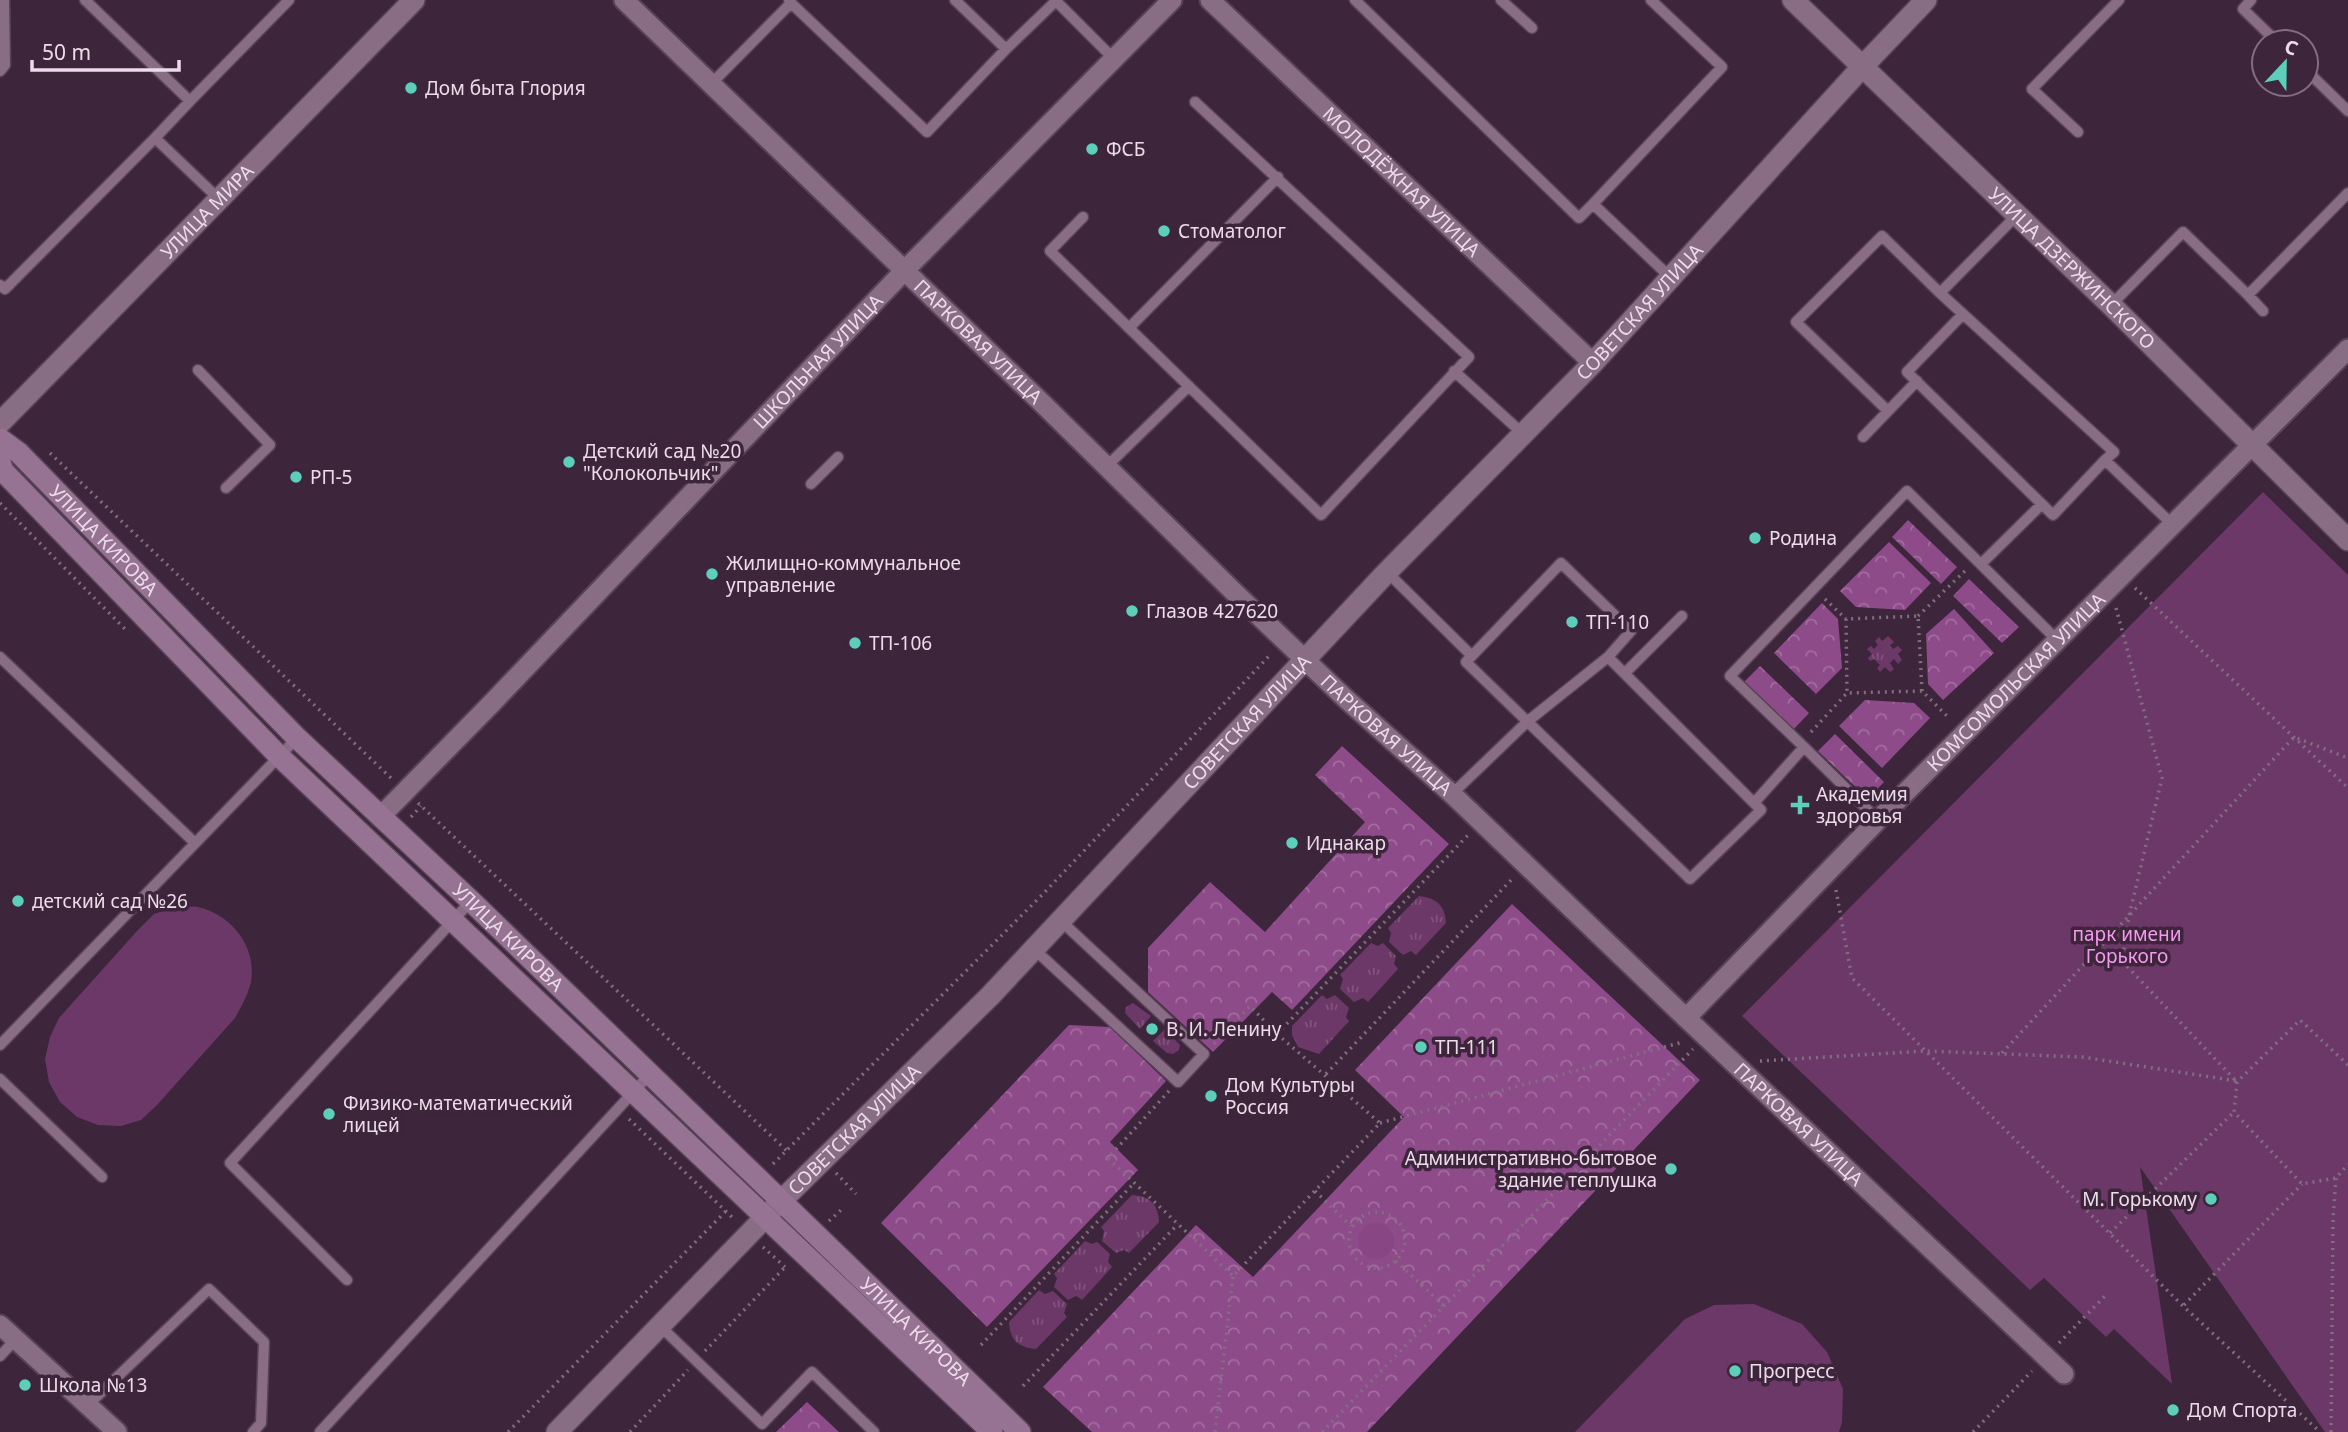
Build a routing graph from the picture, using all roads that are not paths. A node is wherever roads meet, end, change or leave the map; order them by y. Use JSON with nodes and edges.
{"nodes":[{"id":1,"x":4,"y":0,"type":"edge"},
{"id":2,"x":85,"y":0,"type":"edge"},
{"id":3,"x":289,"y":0,"type":"edge"},
{"id":4,"x":414,"y":0,"type":"edge"},
{"id":5,"x":624,"y":0,"type":"edge"},
{"id":6,"x":955,"y":0,"type":"edge"},
{"id":7,"x":1056,"y":0,"type":"edge"},
{"id":8,"x":1172,"y":0,"type":"edge"},
{"id":9,"x":1210,"y":0,"type":"edge"},
{"id":10,"x":1355,"y":0,"type":"edge"},
{"id":11,"x":1501,"y":0,"type":"edge"},
{"id":12,"x":1651,"y":0,"type":"edge"},
{"id":13,"x":1793,"y":0,"type":"edge"},
{"id":14,"x":1926,"y":0,"type":"edge"},
{"id":15,"x":2119,"y":0,"type":"edge"},
{"id":16,"x":2251,"y":0,"type":"edge"},
{"id":17,"x":790,"y":1,"type":"edge"},
{"id":18,"x":1532,"y":28,"type":"dead end"},
{"id":19,"x":2263,"y":28,"type":"edge"},
{"id":20,"x":1006,"y":49,"type":"junction"},
{"id":21,"x":1113,"y":58,"type":"junction"},
{"id":22,"x":1863,"y":66,"type":"junction"},
{"id":23,"x":0,"y":71,"type":"edge"},
{"id":24,"x":2320,"y":84,"type":"edge"},
{"id":25,"x":712,"y":85,"type":"junction"},
{"id":26,"x":190,"y":101,"type":"junction"},
{"id":27,"x":1195,"y":102,"type":"dead end"},
{"id":28,"x":2348,"y":111,"type":"edge"},
{"id":29,"x":2078,"y":132,"type":"dead end"},
{"id":30,"x":155,"y":138,"type":"junction"},
{"id":31,"x":1278,"y":177,"type":"junction"},
{"id":32,"x":2348,"y":193,"type":"edge"},
{"id":33,"x":220,"y":200,"type":"junction"},
{"id":34,"x":1593,"y":204,"type":"junction"},
{"id":35,"x":2017,"y":215,"type":"junction"},
{"id":36,"x":1083,"y":217,"type":"dead end"},
{"id":37,"x":905,"y":270,"type":"junction"},
{"id":38,"x":1670,"y":277,"type":"junction"},
{"id":39,"x":0,"y":285,"type":"edge"},
{"id":40,"x":1940,"y":293,"type":"junction"},
{"id":41,"x":2248,"y":296,"type":"junction"},
{"id":42,"x":2111,"y":305,"type":"junction"},
{"id":43,"x":2263,"y":311,"type":"dead end"},
{"id":44,"x":1963,"y":314,"type":"junction"},
{"id":45,"x":1129,"y":328,"type":"junction"},
{"id":46,"x":2348,"y":349,"type":"edge"},
{"id":47,"x":1593,"y":363,"type":"junction"},
{"id":48,"x":198,"y":370,"type":"dead end"},
{"id":49,"x":1454,"y":371,"type":"junction"},
{"id":50,"x":1917,"y":382,"type":"junction"},
{"id":51,"x":1189,"y":386,"type":"junction"},
{"id":52,"x":1888,"y":411,"type":"junction"},
{"id":53,"x":0,"y":423,"type":"edge"},
{"id":54,"x":1522,"y":433,"type":"junction"},
{"id":55,"x":1863,"y":437,"type":"dead end"},
{"id":56,"x":0,"y":439,"type":"edge"},
{"id":57,"x":2251,"y":444,"type":"junction"},
{"id":58,"x":838,"y":457,"type":"dead end"},
{"id":59,"x":2105,"y":460,"type":"junction"},
{"id":60,"x":0,"y":462,"type":"edge"},
{"id":61,"x":1107,"y":466,"type":"junction"},
{"id":62,"x":811,"y":484,"type":"dead end"},
{"id":63,"x":226,"y":488,"type":"dead end"},
{"id":64,"x":2042,"y":504,"type":"junction"},
{"id":65,"x":2173,"y":525,"type":"junction"},
{"id":66,"x":2348,"y":540,"type":"edge"},
{"id":67,"x":1979,"y":562,"type":"junction"},
{"id":68,"x":1387,"y":572,"type":"junction"},
{"id":69,"x":1682,"y":615,"type":"dead end"},
{"id":70,"x":2057,"y":640,"type":"junction"},
{"id":71,"x":1472,"y":656,"type":"junction"},
{"id":72,"x":0,"y":657,"type":"edge"},
{"id":73,"x":1608,"y":657,"type":"junction"},
{"id":74,"x":1304,"y":659,"type":"junction"},
{"id":75,"x":1625,"y":673,"type":"junction"},
{"id":76,"x":1528,"y":721,"type":"junction"},
{"id":77,"x":297,"y":738,"type":"junction"},
{"id":78,"x":1802,"y":745,"type":"junction"},
{"id":79,"x":279,"y":756,"type":"junction"},
{"id":80,"x":1452,"y":794,"type":"junction"},
{"id":81,"x":1754,"y":803,"type":"junction"},
{"id":82,"x":380,"y":817,"type":"junction"},
{"id":83,"x":1878,"y":820,"type":"junction"},
{"id":84,"x":194,"y":842,"type":"junction"},
{"id":85,"x":471,"y":901,"type":"junction"},
{"id":86,"x":453,"y":921,"type":"junction"},
{"id":87,"x":1060,"y":921,"type":"junction"},
{"id":88,"x":1034,"y":949,"type":"junction"},
{"id":89,"x":1686,"y":1018,"type":"junction"},
{"id":90,"x":0,"y":1045,"type":"edge"},
{"id":91,"x":650,"y":1074,"type":"junction"},
{"id":92,"x":0,"y":1079,"type":"edge"},
{"id":93,"x":633,"y":1092,"type":"junction"},
{"id":94,"x":102,"y":1177,"type":"dead end"},
{"id":95,"x":781,"y":1201,"type":"junction"},
{"id":96,"x":765,"y":1217,"type":"junction"},
{"id":97,"x":347,"y":1280,"type":"dead end"},
{"id":98,"x":0,"y":1325,"type":"edge"},
{"id":99,"x":660,"y":1326,"type":"junction"},
{"id":100,"x":15,"y":1340,"type":"junction"},
{"id":101,"x":0,"y":1356,"type":"edge"},
{"id":102,"x":2064,"y":1374,"type":"dead end"},
{"id":103,"x":88,"y":1405,"type":"junction"},
{"id":104,"x":261,"y":1423,"type":"junction"},
{"id":105,"x":117,"y":1432,"type":"edge"},
{"id":106,"x":253,"y":1432,"type":"edge"},
{"id":107,"x":270,"y":1432,"type":"edge"},
{"id":108,"x":320,"y":1432,"type":"edge"},
{"id":109,"x":557,"y":1432,"type":"edge"},
{"id":110,"x":874,"y":1432,"type":"edge"},
{"id":111,"x":992,"y":1432,"type":"edge"},
{"id":112,"x":1020,"y":1432,"type":"edge"}],
"edges":[{"from":1,"to":23,"type":"lane"},
{"from":2,"to":26,"type":"lane"},
{"from":3,"to":26,"type":"lane"},
{"from":4,"to":33,"type":"street","name":"УЛИЦА МИРА"},
{"from":5,"to":25,"type":"street","name":"ПАРКОВАЯ УЛИЦА"},
{"from":6,"to":20,"type":"lane"},
{"from":7,"to":20,"type":"lane"},
{"from":7,"to":21,"type":"lane"},
{"from":8,"to":21,"type":"street","name":"ШКОЛЬНАЯ УЛИЦА"},
{"from":9,"to":47,"type":"street","name":"МОЛОДЁЖНАЯ УЛИЦА"},
{"from":10,"to":34,"type":"lane"},
{"from":11,"to":18,"type":"lane"},
{"from":12,"to":34,"type":"lane"},
{"from":13,"to":22,"type":"street","name":"УЛИЦА ДЗЕРЖИНСКОГО"},
{"from":14,"to":22,"type":"street","name":"СОВЕТСКАЯ УЛИЦА"},
{"from":15,"to":29,"type":"lane"},
{"from":16,"to":19,"type":"lane"},
{"from":17,"to":20,"type":"lane"},
{"from":17,"to":25,"type":"lane"},
{"from":21,"to":37,"type":"street","name":"ШКОЛЬНАЯ УЛИЦА"},
{"from":22,"to":35,"type":"street","name":"УЛИЦА ДЗЕРЖИНСКОГО"},
{"from":22,"to":38,"type":"street","name":"СОВЕТСКАЯ УЛИЦА"},
{"from":24,"to":28,"type":"lane"},
{"from":25,"to":37,"type":"street","name":"ПАРКОВАЯ УЛИЦА"},
{"from":26,"to":30,"type":"lane"},
{"from":27,"to":31,"type":"lane"},
{"from":30,"to":33,"type":"lane"},
{"from":30,"to":39,"type":"lane"},
{"from":31,"to":45,"type":"lane"},
{"from":31,"to":49,"type":"lane"},
{"from":32,"to":41,"type":"lane"},
{"from":33,"to":53,"type":"street","name":"УЛИЦА МИРА"},
{"from":34,"to":38,"type":"lane"},
{"from":35,"to":40,"type":"lane"},
{"from":35,"to":42,"type":"street","name":"УЛИЦА ДЗЕРЖИНСКОГО"},
{"from":36,"to":45,"type":"lane"},
{"from":37,"to":61,"type":"street","name":"ПАРКОВАЯ УЛИЦА"},
{"from":37,"to":82,"type":"street","name":"ШКОЛЬНАЯ УЛИЦА"},
{"from":38,"to":47,"type":"street","name":"СОВЕТСКАЯ УЛИЦА"},
{"from":40,"to":44,"type":"lane"},
{"from":40,"to":52,"type":"lane"},
{"from":41,"to":42,"type":"lane"},
{"from":41,"to":43,"type":"lane"},
{"from":42,"to":57,"type":"street","name":"УЛИЦА ДЗЕРЖИНСКОГО"},
{"from":44,"to":50,"type":"lane"},
{"from":44,"to":59,"type":"lane"},
{"from":45,"to":51,"type":"lane"},
{"from":46,"to":57,"type":"street","name":"КОМСОМОЛЬСКАЯ УЛИЦА"},
{"from":47,"to":54,"type":"street","name":"СОВЕТСКАЯ УЛИЦА"},
{"from":48,"to":63,"type":"lane"},
{"from":49,"to":51,"type":"lane"},
{"from":49,"to":54,"type":"lane"},
{"from":50,"to":52,"type":"lane"},
{"from":50,"to":64,"type":"lane"},
{"from":51,"to":61,"type":"lane"},
{"from":52,"to":55,"type":"lane"},
{"from":54,"to":68,"type":"street","name":"СОВЕТСКАЯ УЛИЦА"},
{"from":56,"to":77,"type":"main road","name":"УЛИЦА КИРОВА"},
{"from":57,"to":65,"type":"street","name":"КОМСОМОЛЬСКАЯ УЛИЦА"},
{"from":57,"to":66,"type":"street","name":"УЛИЦА ДЗЕРЖИНСКОГО"},
{"from":58,"to":62,"type":"lane"},
{"from":59,"to":64,"type":"lane"},
{"from":59,"to":65,"type":"lane"},
{"from":60,"to":79,"type":"main road","name":"УЛИЦА КИРОВА"},
{"from":61,"to":74,"type":"street","name":"ПАРКОВАЯ УЛИЦА"},
{"from":64,"to":67,"type":"lane"},
{"from":65,"to":70,"type":"street","name":"КОМСОМОЛЬСКАЯ УЛИЦА"},
{"from":67,"to":70,"type":"lane"},
{"from":67,"to":78,"type":"lane"},
{"from":68,"to":71,"type":"lane"},
{"from":68,"to":74,"type":"street","name":"СОВЕТСКАЯ УЛИЦА"},
{"from":69,"to":75,"type":"lane"},
{"from":70,"to":83,"type":"street","name":"КОМСОМОЛЬСКАЯ УЛИЦА"},
{"from":71,"to":73,"type":"lane"},
{"from":71,"to":76,"type":"lane"},
{"from":72,"to":84,"type":"lane"},
{"from":73,"to":75,"type":"lane"},
{"from":73,"to":76,"type":"lane"},
{"from":74,"to":80,"type":"street","name":"ПАРКОВАЯ УЛИЦА"},
{"from":74,"to":87,"type":"street","name":"СОВЕТСКАЯ УЛИЦА"},
{"from":75,"to":81,"type":"lane"},
{"from":76,"to":80,"type":"lane"},
{"from":76,"to":81,"type":"lane"},
{"from":77,"to":79,"type":"lane"},
{"from":77,"to":82,"type":"main road","name":"УЛИЦА КИРОВА"},
{"from":78,"to":81,"type":"lane"},
{"from":78,"to":83,"type":"lane"},
{"from":79,"to":84,"type":"lane"},
{"from":79,"to":86,"type":"main road","name":"УЛИЦА КИРОВА"},
{"from":80,"to":89,"type":"street","name":"ПАРКОВАЯ УЛИЦА"},
{"from":82,"to":85,"type":"main road","name":"УЛИЦА КИРОВА"},
{"from":83,"to":89,"type":"street","name":"КОМСОМОЛЬСКАЯ УЛИЦА"},
{"from":84,"to":90,"type":"lane"},
{"from":85,"to":86,"type":"lane"},
{"from":85,"to":91,"type":"main road","name":"УЛИЦА КИРОВА"},
{"from":86,"to":93,"type":"main road","name":"УЛИЦА КИРОВА"},
{"from":86,"to":97,"type":"lane"},
{"from":87,"to":88,"type":"street","name":"СОВЕТСКАЯ УЛИЦА"},
{"from":87,"to":88,"type":"lane"},
{"from":88,"to":95,"type":"street","name":"СОВЕТСКАЯ УЛИЦА"},
{"from":89,"to":102,"type":"street","name":"ПАРКОВАЯ УЛИЦА"},
{"from":91,"to":93,"type":"lane"},
{"from":91,"to":95,"type":"main road","name":"УЛИЦА КИРОВА"},
{"from":92,"to":94,"type":"lane"},
{"from":93,"to":96,"type":"main road","name":"УЛИЦА КИРОВА"},
{"from":93,"to":108,"type":"lane"},
{"from":95,"to":96,"type":"street","name":"СОВЕТСКАЯ УЛИЦА"},
{"from":95,"to":112,"type":"main road","name":"УЛИЦА КИРОВА"},
{"from":96,"to":99,"type":"street","name":"СОВЕТСКАЯ УЛИЦА"},
{"from":96,"to":111,"type":"main road","name":"УЛИЦА КИРОВА"},
{"from":98,"to":100,"type":"street"},
{"from":99,"to":109,"type":"street","name":"СОВЕТСКАЯ УЛИЦА"},
{"from":99,"to":110,"type":"lane"},
{"from":100,"to":101,"type":"lane"},
{"from":100,"to":103,"type":"street"},
{"from":103,"to":104,"type":"lane"},
{"from":103,"to":105,"type":"street"},
{"from":104,"to":106,"type":"lane"},
{"from":104,"to":107,"type":"lane"}]}
